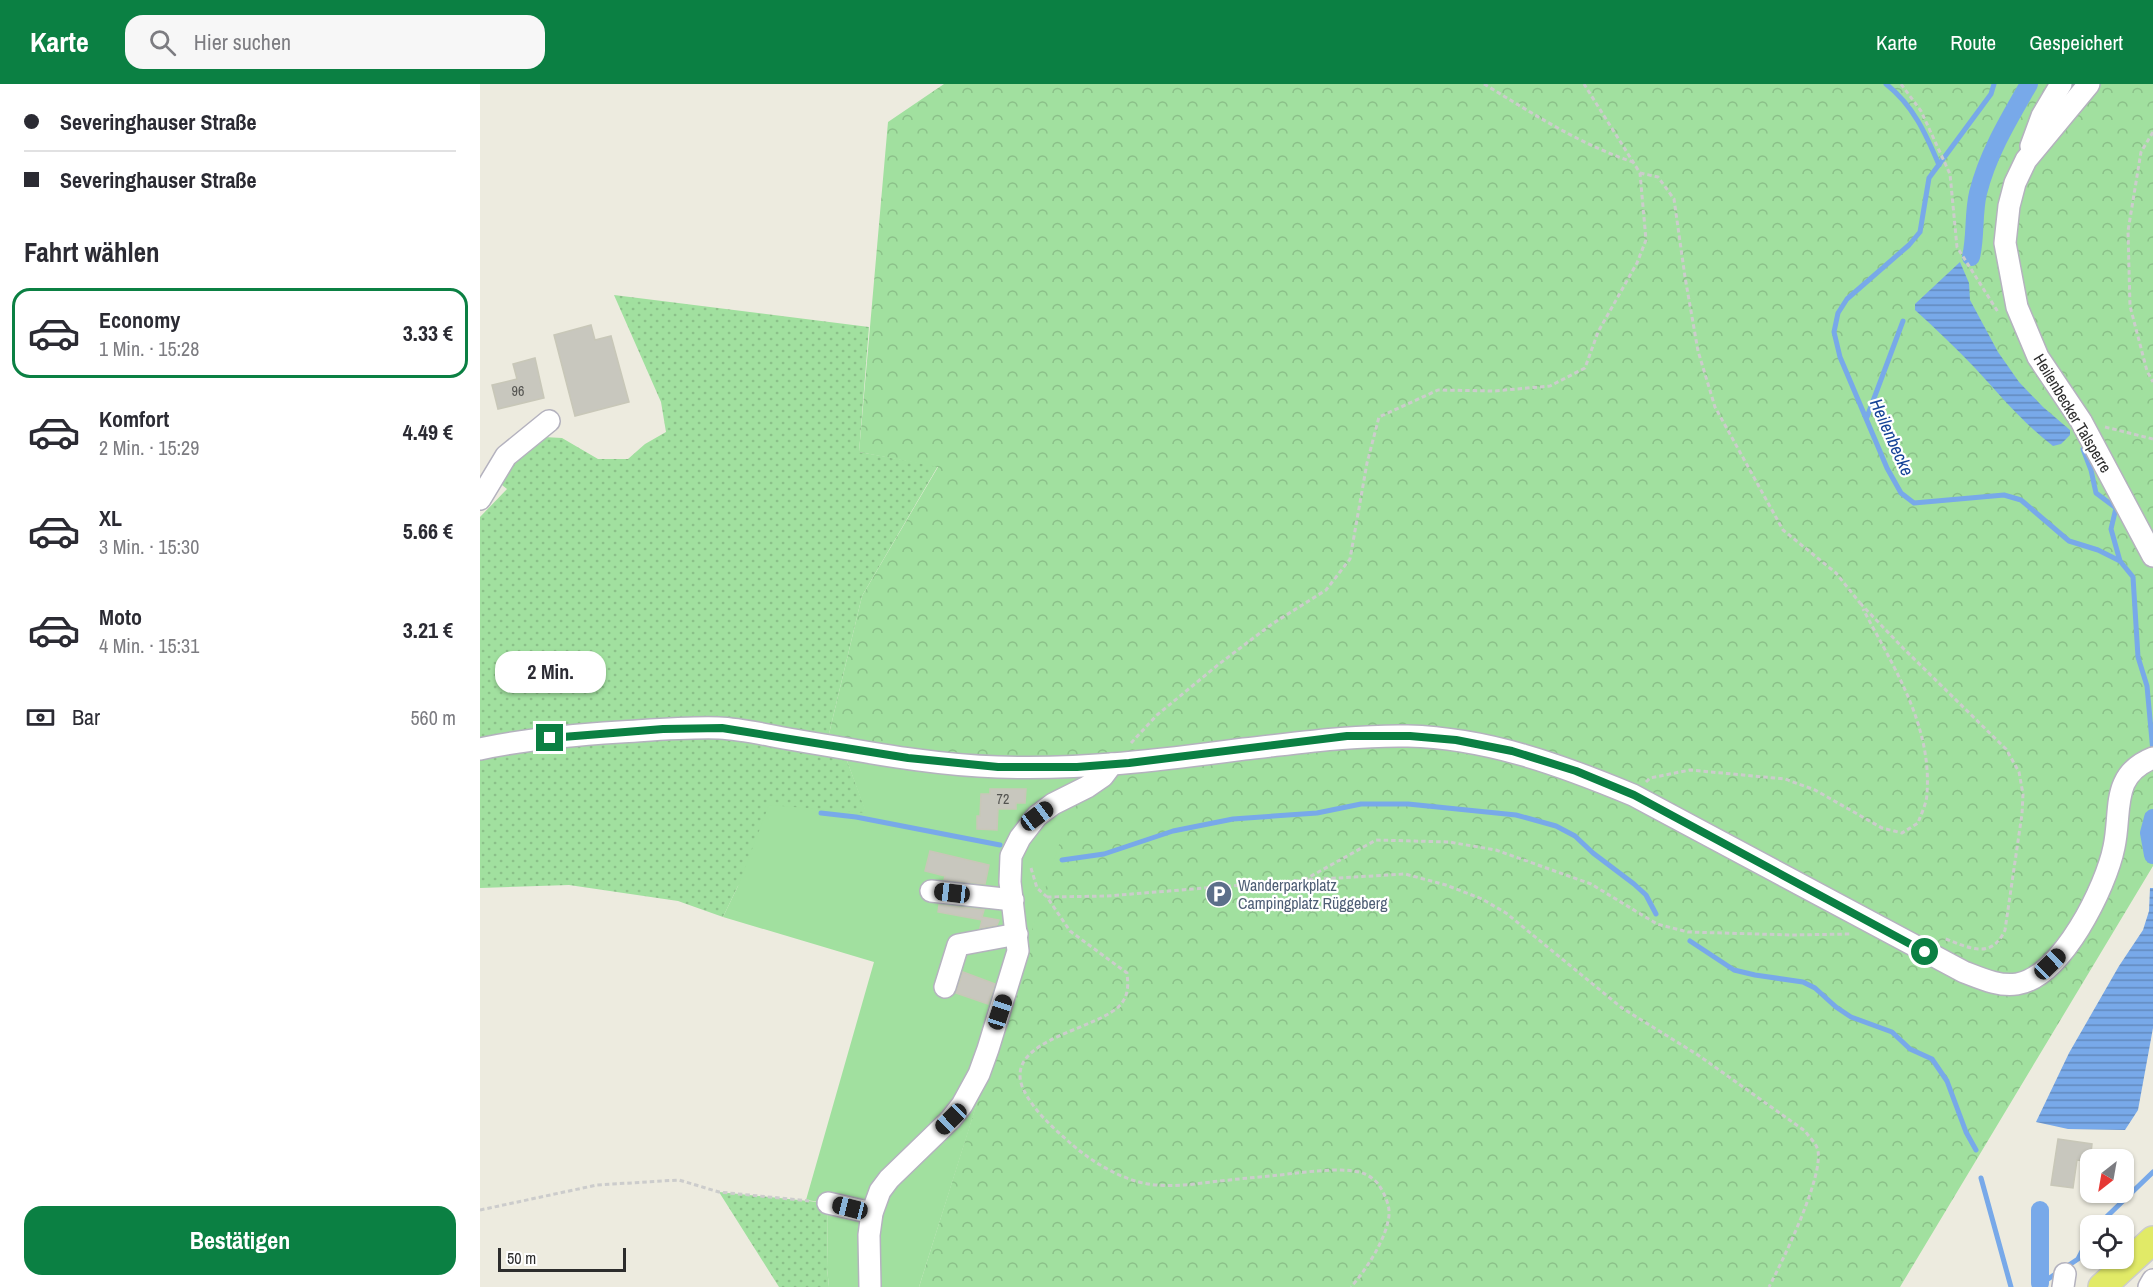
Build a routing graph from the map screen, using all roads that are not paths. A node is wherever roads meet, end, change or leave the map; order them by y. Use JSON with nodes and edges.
{"nodes":[{"id":1,"x":2061,"y":84,"type":"edge"},
{"id":2,"x":2089,"y":84,"type":"edge"},
{"id":3,"x":2026,"y":160,"type":"junction"},
{"id":4,"x":549,"y":421,"type":"dead end"},
{"id":5,"x":480,"y":499,"type":"edge"},
{"id":6,"x":2153,"y":556,"type":"edge"},
{"id":7,"x":480,"y":750,"type":"edge"},
{"id":8,"x":2146,"y":760,"type":"edge"},
{"id":9,"x":1112,"y":764,"type":"junction"},
{"id":10,"x":931,"y":891,"type":"dead end"},
{"id":11,"x":1013,"y":900,"type":"junction"},
{"id":12,"x":1017,"y":934,"type":"junction"},
{"id":13,"x":945,"y":987,"type":"dead end"},
{"id":14,"x":828,"y":1203,"type":"road end"},
{"id":15,"x":872,"y":1213,"type":"junction"},
{"id":16,"x":2153,"y":1240,"type":"edge"},
{"id":17,"x":2153,"y":1280,"type":"edge"},
{"id":18,"x":870,"y":1287,"type":"edge"},
{"id":19,"x":2102,"y":1287,"type":"edge"},
{"id":20,"x":2149,"y":1287,"type":"edge"}],
"edges":[{"from":1,"to":3,"type":"street","name":"Heilenbecker Talsperre"},
{"from":2,"to":3,"type":"street","name":"Heilenbecker Talsperre"},
{"from":3,"to":6,"type":"street","name":"Heilenbecker Talsperre"},
{"from":4,"to":5,"type":"street"},
{"from":7,"to":9,"type":"street"},
{"from":8,"to":9,"type":"street"},
{"from":9,"to":11,"type":"street"},
{"from":10,"to":11,"type":"street"},
{"from":11,"to":12,"type":"street"},
{"from":12,"to":13,"type":"street"},
{"from":12,"to":15,"type":"street"},
{"from":14,"to":15,"type":"street"},
{"from":15,"to":18,"type":"street"},
{"from":16,"to":19,"type":"main road"},
{"from":17,"to":20,"type":"street"}]}
